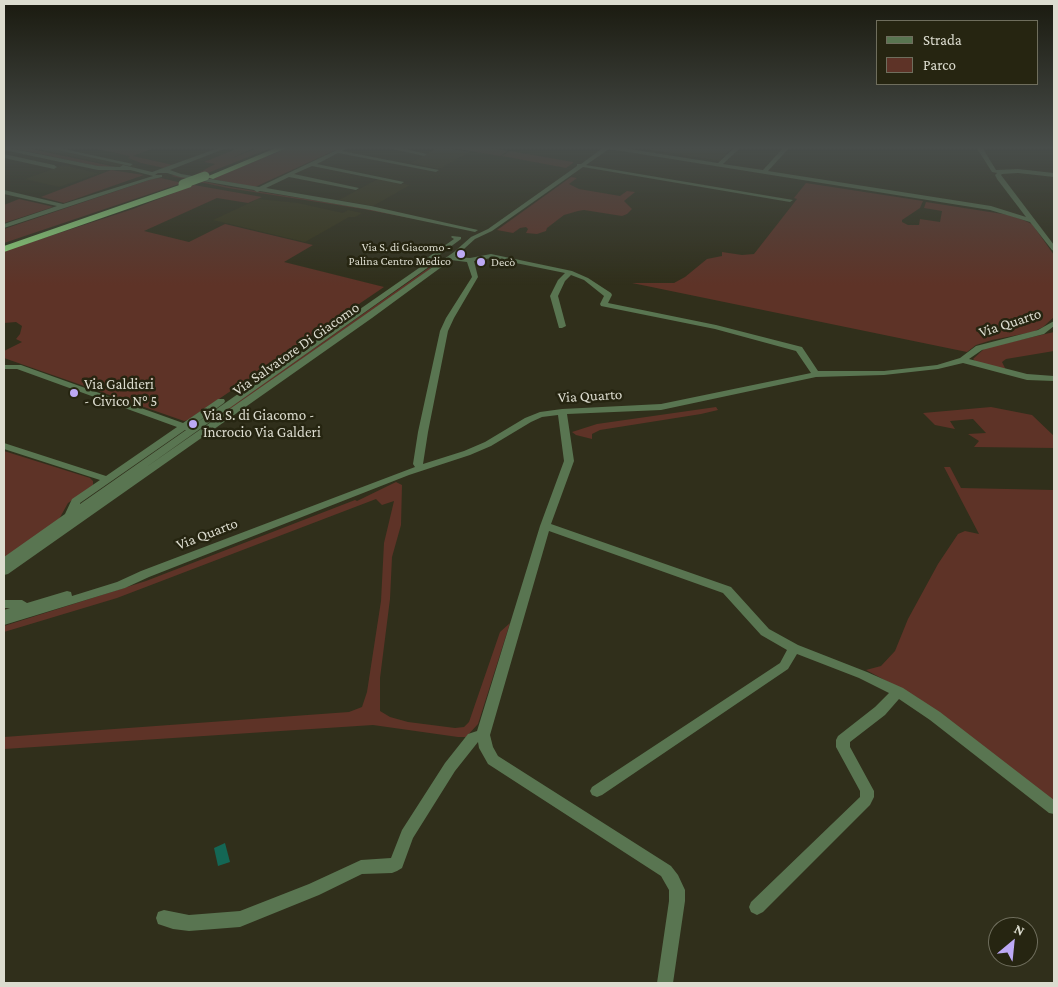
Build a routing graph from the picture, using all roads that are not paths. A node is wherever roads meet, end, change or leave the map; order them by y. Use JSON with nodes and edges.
{"nodes":[{"id":1,"x":8,"y":193,"type":"edge"},
{"id":2,"x":101,"y":193,"type":"edge"},
{"id":3,"x":161,"y":193,"type":"edge"},
{"id":4,"x":252,"y":193,"type":"edge"},
{"id":5,"x":277,"y":193,"type":"edge"},
{"id":6,"x":532,"y":193,"type":"edge"},
{"id":7,"x":543,"y":193,"type":"edge"},
{"id":8,"x":748,"y":193,"type":"edge"},
{"id":9,"x":897,"y":193,"type":"edge"},
{"id":10,"x":1010,"y":193,"type":"edge"},
{"id":11,"x":790,"y":200,"type":"dead end"},
{"id":12,"x":1019,"y":205,"type":"junction"},
{"id":13,"x":63,"y":206,"type":"junction"},
{"id":14,"x":514,"y":206,"type":"junction"},
{"id":15,"x":522,"y":208,"type":"junction"},
{"id":16,"x":999,"y":209,"type":"junction"},
{"id":17,"x":1026,"y":213,"type":"junction"},
{"id":18,"x":499,"y":216,"type":"junction"},
{"id":19,"x":507,"y":218,"type":"junction"},
{"id":20,"x":1032,"y":221,"type":"junction"},
{"id":21,"x":4,"y":226,"type":"edge"},
{"id":22,"x":476,"y":232,"type":"junction"},
{"id":23,"x":454,"y":236,"type":"dead end"},
{"id":24,"x":4,"y":247,"type":"edge"},
{"id":25,"x":1054,"y":249,"type":"edge"},
{"id":26,"x":452,"y":254,"type":"junction"},
{"id":27,"x":470,"y":260,"type":"junction"},
{"id":28,"x":570,"y":272,"type":"junction"},
{"id":29,"x":1054,"y":323,"type":"edge"},
{"id":30,"x":562,"y":326,"type":"dead end"},
{"id":31,"x":963,"y":360,"type":"junction"},
{"id":32,"x":4,"y":367,"type":"edge"},
{"id":33,"x":816,"y":374,"type":"junction"},
{"id":34,"x":1054,"y":378,"type":"edge"},
{"id":35,"x":562,"y":412,"type":"junction"},
{"id":36,"x":193,"y":429,"type":"junction"},
{"id":37,"x":4,"y":446,"type":"edge"},
{"id":38,"x":420,"y":468,"type":"junction"},
{"id":39,"x":106,"y":479,"type":"junction"},
{"id":40,"x":69,"y":516,"type":"junction"},
{"id":41,"x":545,"y":526,"type":"junction"},
{"id":42,"x":5,"y":569,"type":"edge"},
{"id":43,"x":145,"y":574,"type":"junction"},
{"id":44,"x":4,"y":604,"type":"edge"},
{"id":45,"x":38,"y":604,"type":"junction"},
{"id":46,"x":4,"y":614,"type":"edge"},
{"id":47,"x":4,"y":621,"type":"edge"},
{"id":48,"x":794,"y":648,"type":"junction"},
{"id":49,"x":898,"y":692,"type":"junction"},
{"id":50,"x":483,"y":735,"type":"junction"},
{"id":51,"x":597,"y":791,"type":"dead end"},
{"id":52,"x":1054,"y":808,"type":"edge"},
{"id":53,"x":757,"y":906,"type":"dead end"},
{"id":54,"x":164,"y":918,"type":"dead end"},
{"id":55,"x":664,"y":983,"type":"edge"}],
"edges":[{"from":1,"to":13,"type":"street"},
{"from":2,"to":13,"type":"street"},
{"from":3,"to":24,"type":"highway","bridge":true},
{"from":4,"to":22,"type":"street"},
{"from":5,"to":22,"type":"street"},
{"from":6,"to":14,"type":"street","name":"Via Salvatore Di Giacomo"},
{"from":7,"to":15,"type":"street","name":"Via Salvatore Di Giacomo"},
{"from":8,"to":11,"type":"street"},
{"from":9,"to":16,"type":"street"},
{"from":10,"to":12,"type":"street"},
{"from":12,"to":16,"type":"street"},
{"from":12,"to":17,"type":"street"},
{"from":13,"to":21,"type":"street"},
{"from":14,"to":15,"type":"street"},
{"from":14,"to":18,"type":"street","name":"Via Salvatore Di Giacomo"},
{"from":15,"to":19,"type":"street","name":"Via Salvatore Di Giacomo"},
{"from":16,"to":17,"type":"street"},
{"from":16,"to":20,"type":"street"},
{"from":17,"to":20,"type":"street"},
{"from":18,"to":19,"type":"street"},
{"from":18,"to":22,"type":"street","name":"Via Salvatore Di Giacomo"},
{"from":19,"to":22,"type":"street","name":"Via Salvatore Di Giacomo"},
{"from":20,"to":25,"type":"street"},
{"from":22,"to":26,"type":"street","name":"Via Salvatore Di Giacomo"},
{"from":23,"to":36,"type":"street","name":"Via Salvatore Di Giacomo"},
{"from":26,"to":27,"type":"street"},
{"from":26,"to":36,"type":"street","name":"Via Salvatore Di Giacomo"},
{"from":27,"to":28,"type":"street"},
{"from":27,"to":38,"type":"street"},
{"from":28,"to":30,"type":"street"},
{"from":28,"to":33,"type":"street"},
{"from":29,"to":31,"type":"street","name":"Via Quarto"},
{"from":31,"to":33,"type":"street","name":"Via Quarto"},
{"from":31,"to":34,"type":"street"},
{"from":32,"to":36,"type":"street"},
{"from":33,"to":35,"type":"street","name":"Via Quarto"},
{"from":35,"to":38,"type":"street","name":"Via Quarto"},
{"from":35,"to":41,"type":"street"},
{"from":36,"to":39,"type":"street","name":"Via Salvatore Di Giacomo"},
{"from":36,"to":40,"type":"street","name":"Via Salvatore Di Giacomo"},
{"from":36,"to":42,"type":"street","name":"Via Salvatore Di Giacomo"},
{"from":37,"to":39,"type":"street"},
{"from":38,"to":43,"type":"street","name":"Via Quarto"},
{"from":39,"to":40,"type":"street","name":"Via Salvatore Di Giacomo"},
{"from":40,"to":42,"type":"street","name":"Via Salvatore Di Giacomo"},
{"from":41,"to":48,"type":"street"},
{"from":41,"to":50,"type":"street"},
{"from":43,"to":45,"type":"street","name":"Via Quarto"},
{"from":43,"to":47,"type":"street","name":"Via Quarto"},
{"from":44,"to":45,"type":"street"},
{"from":45,"to":46,"type":"street","name":"Via Quarto"},
{"from":48,"to":49,"type":"street"},
{"from":48,"to":51,"type":"street"},
{"from":49,"to":52,"type":"street"},
{"from":49,"to":53,"type":"street"},
{"from":50,"to":54,"type":"street"},
{"from":50,"to":55,"type":"street"}]}
